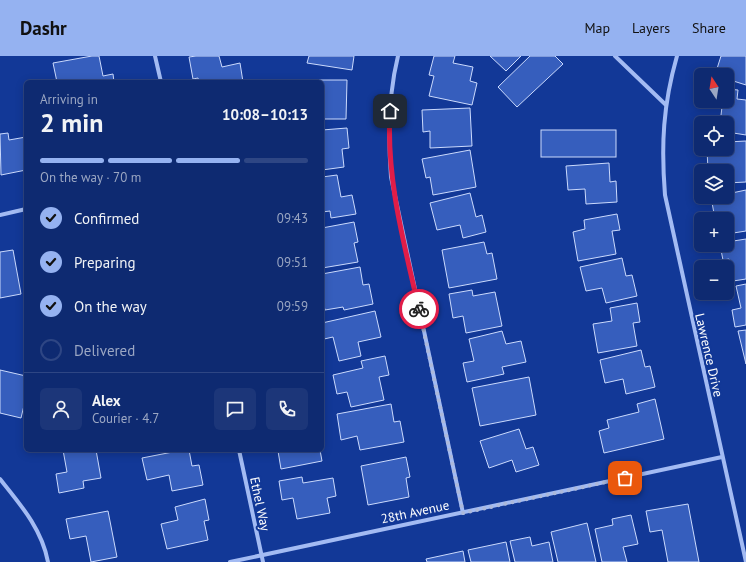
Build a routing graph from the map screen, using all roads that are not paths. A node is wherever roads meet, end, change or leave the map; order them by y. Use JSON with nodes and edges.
{"nodes":[{"id":1,"x":155,"y":56,"type":"edge"},
{"id":2,"x":398,"y":56,"type":"edge"},
{"id":3,"x":615,"y":56,"type":"edge"},
{"id":4,"x":677,"y":56,"type":"edge"},
{"id":5,"x":161,"y":80,"type":"edge"},
{"id":6,"x":666,"y":105,"type":"junction"},
{"id":7,"x":24,"y":209,"type":"edge"},
{"id":8,"x":0,"y":215,"type":"edge"},
{"id":9,"x":239,"y":452,"type":"edge"},
{"id":10,"x":722,"y":457,"type":"junction"},
{"id":11,"x":0,"y":479,"type":"edge"},
{"id":12,"x":463,"y":513,"type":"junction"},
{"id":13,"x":261,"y":555,"type":"junction"},
{"id":14,"x":48,"y":562,"type":"edge"},
{"id":15,"x":230,"y":562,"type":"edge"},
{"id":16,"x":262,"y":562,"type":"edge"},
{"id":17,"x":746,"y":562,"type":"edge"}],
"edges":[{"from":1,"to":5,"type":"street"},
{"from":2,"to":12,"type":"street"},
{"from":3,"to":6,"type":"street"},
{"from":4,"to":6,"type":"street","name":"Lawrence Drive"},
{"from":6,"to":10,"type":"street","name":"Lawrence Drive"},
{"from":7,"to":8,"type":"street"},
{"from":9,"to":13,"type":"street","name":"Ethel Way"},
{"from":10,"to":12,"type":"street","name":"28th Avenue"},
{"from":10,"to":17,"type":"street","name":"Lawrence Drive"},
{"from":11,"to":14,"type":"street"},
{"from":12,"to":13,"type":"street","name":"28th Avenue"},
{"from":13,"to":15,"type":"street","name":"28th Avenue"},
{"from":13,"to":16,"type":"street","name":"Ethel Way"}]}
